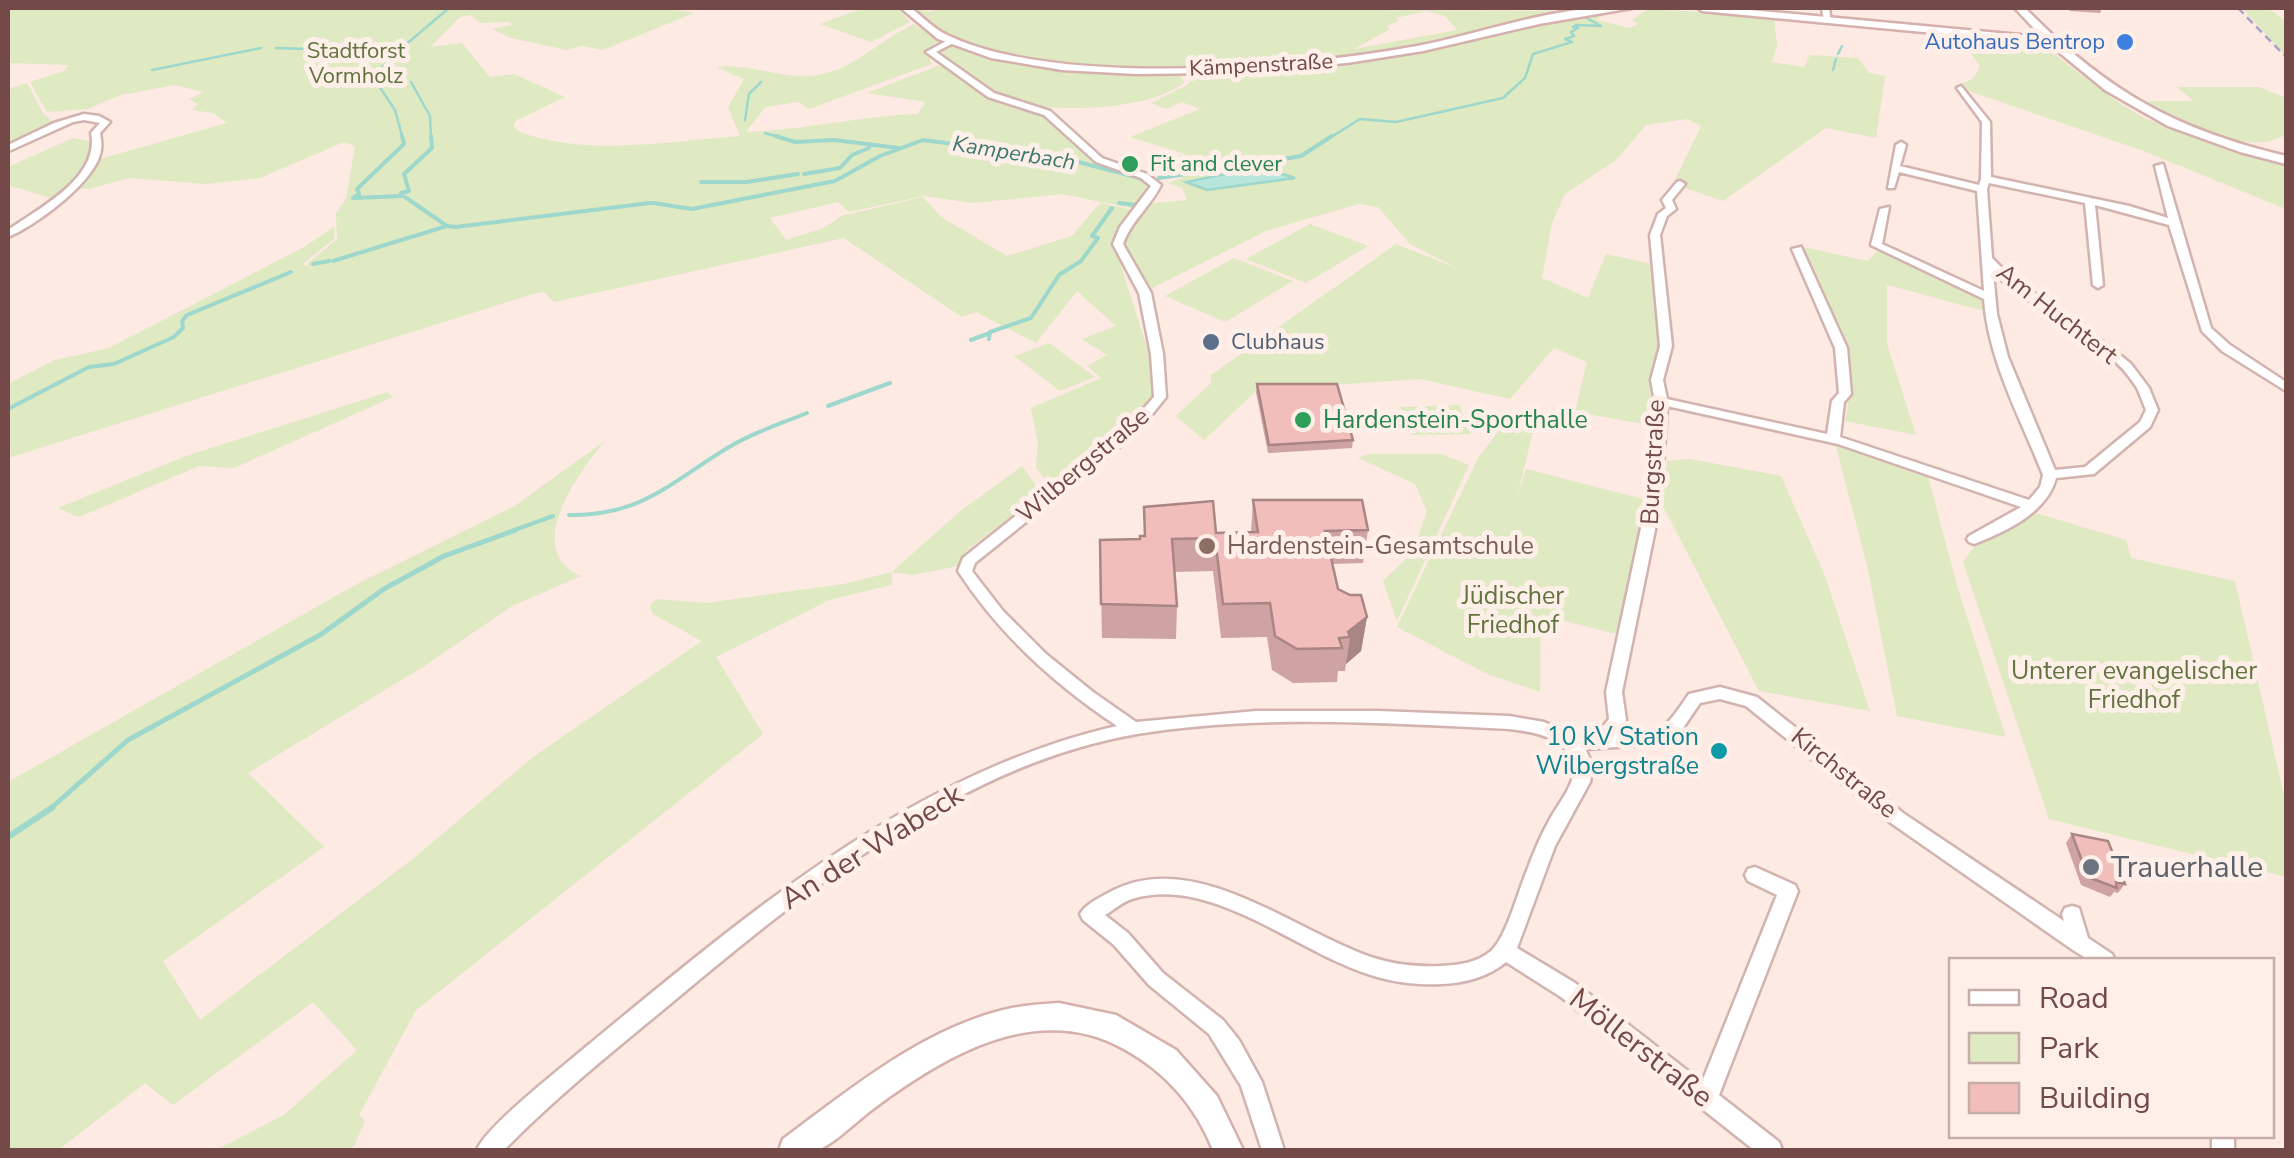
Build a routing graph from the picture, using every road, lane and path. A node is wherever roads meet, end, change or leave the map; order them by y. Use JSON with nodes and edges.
{"nodes":[{"id":1,"x":906,"y":8,"type":"edge"},
{"id":2,"x":1627,"y":8,"type":"edge"},
{"id":3,"x":1702,"y":8,"type":"edge"},
{"id":4,"x":1825,"y":8,"type":"edge"},
{"id":5,"x":2022,"y":10,"type":"edge"},
{"id":6,"x":1828,"y":20,"type":"junction"},
{"id":7,"x":1965,"y":32,"type":"junction"},
{"id":8,"x":2011,"y":33,"type":"junction"},
{"id":9,"x":2052,"y":38,"type":"junction"},
{"id":10,"x":953,"y":41,"type":"junction"},
{"id":11,"x":1962,"y":88,"type":"dead end"},
{"id":12,"x":2192,"y":132,"type":"junction"},
{"id":13,"x":1901,"y":145,"type":"dead end"},
{"id":14,"x":8,"y":148,"type":"edge"},
{"id":15,"x":2286,"y":152,"type":"edge"},
{"id":16,"x":2160,"y":166,"type":"dead end"},
{"id":17,"x":1895,"y":168,"type":"junction"},
{"id":18,"x":1680,"y":184,"type":"dead end"},
{"id":19,"x":1984,"y":184,"type":"junction"},
{"id":20,"x":1891,"y":186,"type":"dead end"},
{"id":21,"x":2090,"y":202,"type":"junction"},
{"id":22,"x":1885,"y":209,"type":"dead end"},
{"id":23,"x":2174,"y":223,"type":"junction"},
{"id":24,"x":8,"y":234,"type":"edge"},
{"id":25,"x":1798,"y":250,"type":"dead end"},
{"id":26,"x":1988,"y":260,"type":"junction"},
{"id":27,"x":2098,"y":285,"type":"dead end"},
{"id":28,"x":1988,"y":297,"type":"junction"},
{"id":29,"x":2286,"y":387,"type":"edge"},
{"id":30,"x":1661,"y":400,"type":"junction"},
{"id":31,"x":1833,"y":438,"type":"junction"},
{"id":32,"x":2050,"y":475,"type":"junction"},
{"id":33,"x":2033,"y":506,"type":"junction"},
{"id":34,"x":1974,"y":539,"type":"dead end"},
{"id":35,"x":1133,"y":728,"type":"junction"},
{"id":36,"x":1600,"y":742,"type":"junction"},
{"id":37,"x":1570,"y":743,"type":"junction"},
{"id":38,"x":1755,"y":874,"type":"dead end"},
{"id":39,"x":2072,"y":914,"type":"dead end"},
{"id":40,"x":2080,"y":944,"type":"junction"},
{"id":41,"x":1506,"y":951,"type":"junction"},
{"id":42,"x":2102,"y":958,"type":"edge"},
{"id":43,"x":1706,"y":1099,"type":"junction"},
{"id":44,"x":488,"y":1150,"type":"edge"},
{"id":45,"x":794,"y":1150,"type":"edge"},
{"id":46,"x":1228,"y":1150,"type":"edge"},
{"id":47,"x":1273,"y":1150,"type":"edge"},
{"id":48,"x":1772,"y":1150,"type":"edge"}],
"edges":[{"from":1,"to":10,"type":"street","name":"Kämpenstraße"},
{"from":2,"to":10,"type":"street","name":"Kämpenstraße"},
{"from":3,"to":6,"type":"street"},
{"from":4,"to":6,"type":"street"},
{"from":5,"to":8,"type":"street"},
{"from":5,"to":9,"type":"street"},
{"from":6,"to":7,"type":"street"},
{"from":7,"to":8,"type":"street"},
{"from":7,"to":9,"type":"street"},
{"from":8,"to":9,"type":"street"},
{"from":9,"to":12,"type":"street"},
{"from":10,"to":35,"type":"street","name":"Wilbergstraße"},
{"from":11,"to":19,"type":"street","name":"Am Huchtert"},
{"from":12,"to":15,"type":"street"},
{"from":12,"to":15,"type":"street"},
{"from":13,"to":17,"type":"street"},
{"from":14,"to":24,"type":"street"},
{"from":16,"to":23,"type":"street"},
{"from":17,"to":19,"type":"street"},
{"from":17,"to":20,"type":"street"},
{"from":18,"to":30,"type":"street","name":"Burgstraße"},
{"from":19,"to":21,"type":"street"},
{"from":19,"to":26,"type":"street","name":"Am Huchtert"},
{"from":21,"to":23,"type":"street"},
{"from":21,"to":27,"type":"street"},
{"from":22,"to":28,"type":"street","name":"Am Huchtert"},
{"from":23,"to":29,"type":"street"},
{"from":25,"to":31,"type":"street"},
{"from":26,"to":28,"type":"street","name":"Am Huchtert"},
{"from":26,"to":32,"type":"street","name":"Am Huchtert"},
{"from":28,"to":32,"type":"street","name":"Am Huchtert"},
{"from":30,"to":31,"type":"street"},
{"from":30,"to":36,"type":"street","name":"Burgstraße"},
{"from":31,"to":33,"type":"street"},
{"from":32,"to":33,"type":"street"},
{"from":33,"to":34,"type":"street"},
{"from":35,"to":37,"type":"street","name":"An der Wabeck"},
{"from":35,"to":44,"type":"street","name":"An der Wabeck"},
{"from":36,"to":37,"type":"street","name":"Kirchstraße"},
{"from":36,"to":40,"type":"street","name":"Kirchstraße"},
{"from":37,"to":41,"type":"street"},
{"from":38,"to":43,"type":"street"},
{"from":39,"to":40,"type":"street"},
{"from":40,"to":42,"type":"street","name":"Kirchstraße"},
{"from":41,"to":43,"type":"street","name":"Möllerstraße"},
{"from":41,"to":47,"type":"street"},
{"from":43,"to":48,"type":"street","name":"Möllerstraße"},
{"from":45,"to":46,"type":"street"}]}
